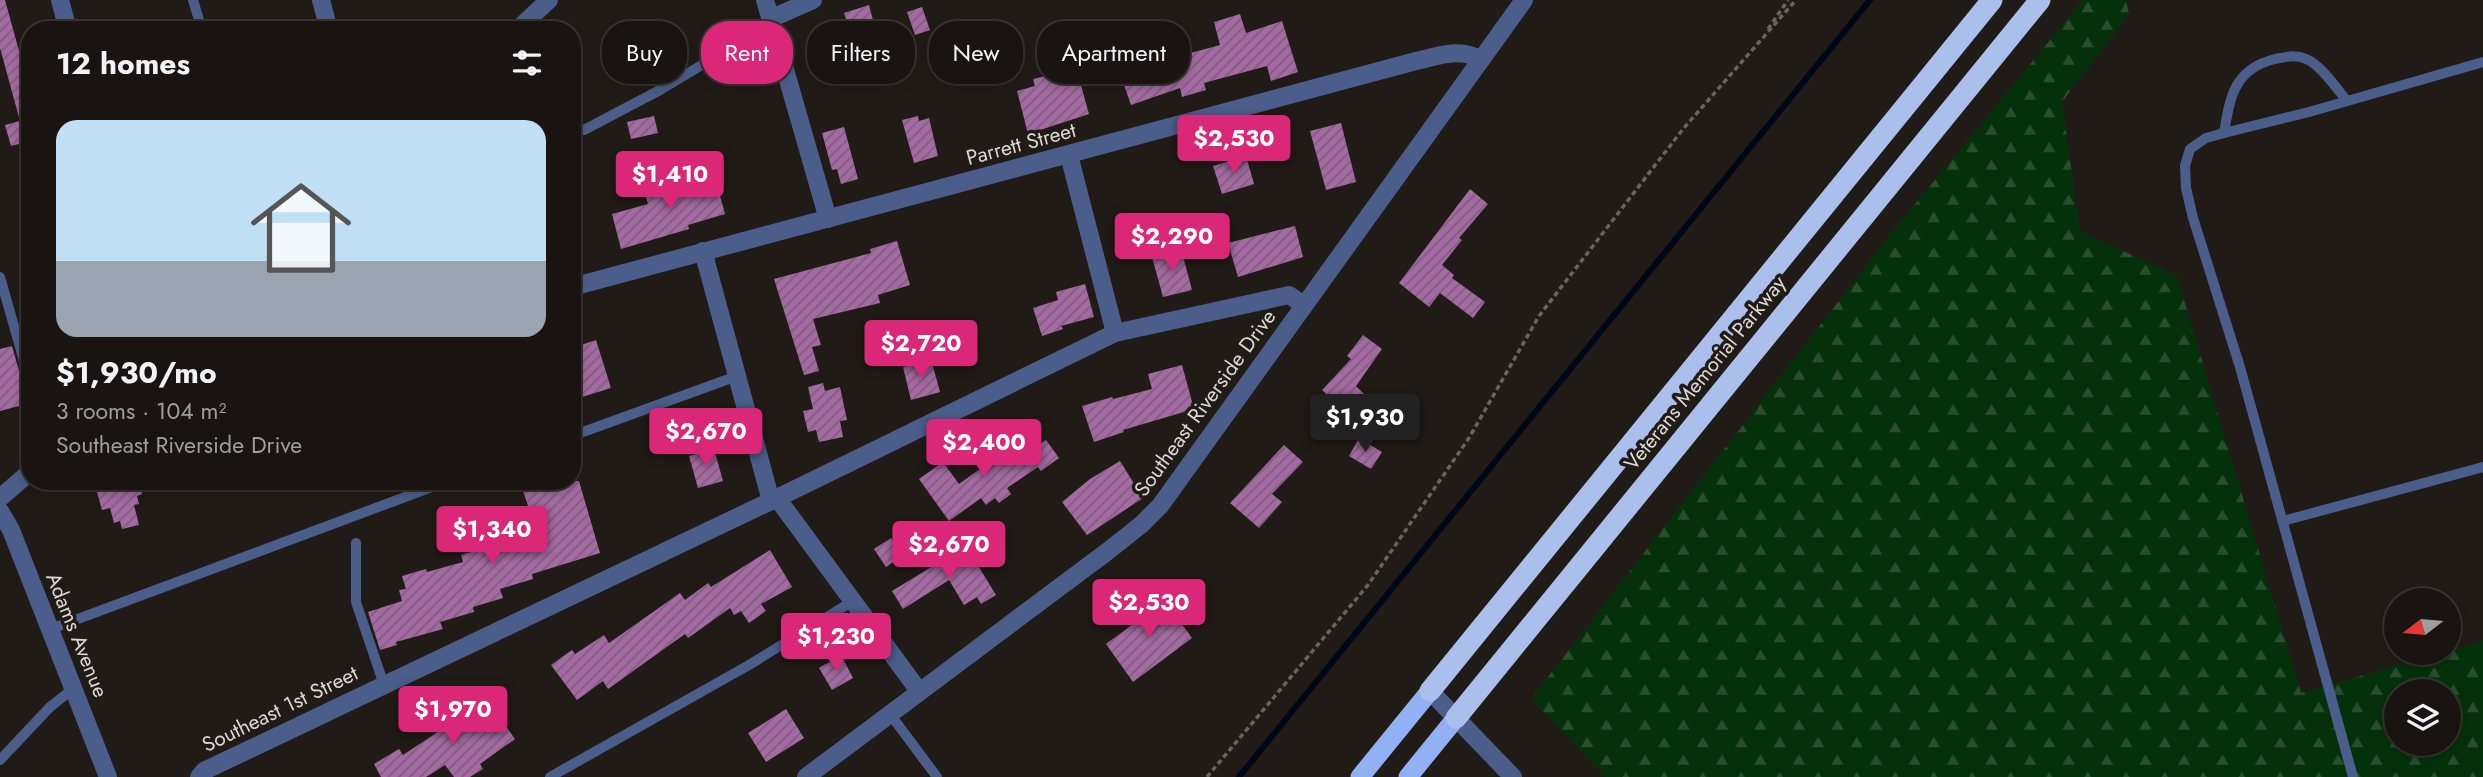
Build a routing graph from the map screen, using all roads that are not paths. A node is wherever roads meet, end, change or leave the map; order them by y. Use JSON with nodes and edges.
{"nodes":[{"id":1,"x":60,"y":0,"type":"edge"},
{"id":2,"x":193,"y":0,"type":"edge"},
{"id":3,"x":321,"y":0,"type":"edge"},
{"id":4,"x":550,"y":0,"type":"edge"},
{"id":5,"x":765,"y":0,"type":"edge"},
{"id":6,"x":813,"y":0,"type":"edge"},
{"id":7,"x":1524,"y":0,"type":"edge"},
{"id":8,"x":1992,"y":0,"type":"edge"},
{"id":9,"x":2040,"y":0,"type":"edge"},
{"id":10,"x":66,"y":21,"type":"edge"},
{"id":11,"x":199,"y":21,"type":"edge"},
{"id":12,"x":327,"y":21,"type":"edge"},
{"id":13,"x":527,"y":21,"type":"edge"},
{"id":14,"x":771,"y":21,"type":"joint"},
{"id":15,"x":1480,"y":60,"type":"junction"},
{"id":16,"x":2483,"y":62,"type":"edge"},
{"id":17,"x":701,"y":65,"type":"edge"},
{"id":18,"x":789,"y":84,"type":"edge"},
{"id":19,"x":2347,"y":101,"type":"junction"},
{"id":20,"x":584,"y":130,"type":"dead end"},
{"id":21,"x":2224,"y":133,"type":"junction"},
{"id":22,"x":1069,"y":155,"type":"junction"},
{"id":23,"x":828,"y":219,"type":"junction"},
{"id":24,"x":703,"y":251,"type":"junction"},
{"id":25,"x":0,"y":277,"type":"edge"},
{"id":26,"x":581,"y":285,"type":"edge"},
{"id":27,"x":1304,"y":306,"type":"junction"},
{"id":28,"x":1115,"y":334,"type":"junction"},
{"id":29,"x":21,"y":350,"type":"edge"},
{"id":30,"x":737,"y":376,"type":"junction"},
{"id":31,"x":581,"y":433,"type":"edge"},
{"id":32,"x":2483,"y":467,"type":"edge"},
{"id":33,"x":21,"y":480,"type":"edge"},
{"id":34,"x":423,"y":490,"type":"edge"},
{"id":35,"x":0,"y":498,"type":"edge"},
{"id":36,"x":774,"y":500,"type":"junction"},
{"id":37,"x":0,"y":511,"type":"edge"},
{"id":38,"x":2283,"y":521,"type":"junction"},
{"id":39,"x":356,"y":543,"type":"dead end"},
{"id":40,"x":853,"y":601,"type":"junction"},
{"id":41,"x":51,"y":629,"type":"junction"},
{"id":42,"x":384,"y":685,"type":"junction"},
{"id":43,"x":74,"y":688,"type":"junction"},
{"id":44,"x":919,"y":691,"type":"junction"},
{"id":45,"x":1430,"y":691,"type":"junction"},
{"id":46,"x":890,"y":714,"type":"junction"},
{"id":47,"x":1456,"y":718,"type":"junction"},
{"id":48,"x":0,"y":760,"type":"edge"},
{"id":49,"x":108,"y":777,"type":"edge"},
{"id":50,"x":199,"y":777,"type":"edge"},
{"id":51,"x":550,"y":777,"type":"edge"},
{"id":52,"x":806,"y":777,"type":"edge"},
{"id":53,"x":937,"y":777,"type":"edge"},
{"id":54,"x":1360,"y":777,"type":"edge"},
{"id":55,"x":1408,"y":777,"type":"edge"},
{"id":56,"x":1513,"y":777,"type":"edge"},
{"id":57,"x":2353,"y":777,"type":"edge"}],
"edges":[{"from":1,"to":10,"type":"street"},
{"from":2,"to":11,"type":"lane"},
{"from":3,"to":12,"type":"street"},
{"from":4,"to":13,"type":"street"},
{"from":5,"to":14,"type":"street"},
{"from":6,"to":14,"type":"street"},
{"from":7,"to":15,"type":"street","name":"Southeast Riverside Drive"},
{"from":8,"to":45,"type":"highway","name":"Veterans Memorial Parkway"},
{"from":9,"to":47,"type":"highway","name":"Veterans Memorial Parkway"},
{"from":15,"to":22,"type":"street","name":"Parrett Street"},
{"from":15,"to":27,"type":"street","name":"Southeast Riverside Drive"},
{"from":16,"to":19,"type":"lane"},
{"from":17,"to":20,"type":"lane"},
{"from":18,"to":23,"type":"street"},
{"from":19,"to":21,"type":"lane"},
{"from":19,"to":21,"type":"lane"},
{"from":21,"to":38,"type":"lane"},
{"from":22,"to":23,"type":"street","name":"Parrett Street"},
{"from":22,"to":28,"type":"street"},
{"from":23,"to":24,"type":"street","name":"Parrett Street"},
{"from":24,"to":26,"type":"street","name":"Parrett Street"},
{"from":24,"to":30,"type":"street"},
{"from":25,"to":29,"type":"lane"},
{"from":27,"to":28,"type":"street","name":"Southeast 1st Street"},
{"from":27,"to":44,"type":"street","name":"Southeast Riverside Drive"},
{"from":28,"to":36,"type":"street","name":"Southeast 1st Street"},
{"from":30,"to":31,"type":"lane"},
{"from":30,"to":36,"type":"street"},
{"from":32,"to":38,"type":"lane"},
{"from":33,"to":35,"type":"street"},
{"from":34,"to":41,"type":"lane"},
{"from":36,"to":40,"type":"street"},
{"from":36,"to":42,"type":"street","name":"Southeast 1st Street"},
{"from":37,"to":41,"type":"street","name":"Adams Avenue"},
{"from":38,"to":57,"type":"lane"},
{"from":39,"to":42,"type":"lane"},
{"from":40,"to":44,"type":"street"},
{"from":40,"to":51,"type":"lane"},
{"from":41,"to":43,"type":"street","name":"Adams Avenue"},
{"from":42,"to":50,"type":"street","name":"Southeast 1st Street"},
{"from":43,"to":48,"type":"lane"},
{"from":43,"to":49,"type":"street","name":"Adams Avenue"},
{"from":44,"to":46,"type":"street","name":"Southeast Riverside Drive"},
{"from":45,"to":47,"type":"street"},
{"from":45,"to":54,"type":"highway","name":"Veterans Memorial Parkway"},
{"from":46,"to":52,"type":"street","name":"Southeast Riverside Drive"},
{"from":46,"to":53,"type":"lane"},
{"from":47,"to":55,"type":"highway","name":"Veterans Memorial Parkway"},
{"from":47,"to":56,"type":"street"}]}
